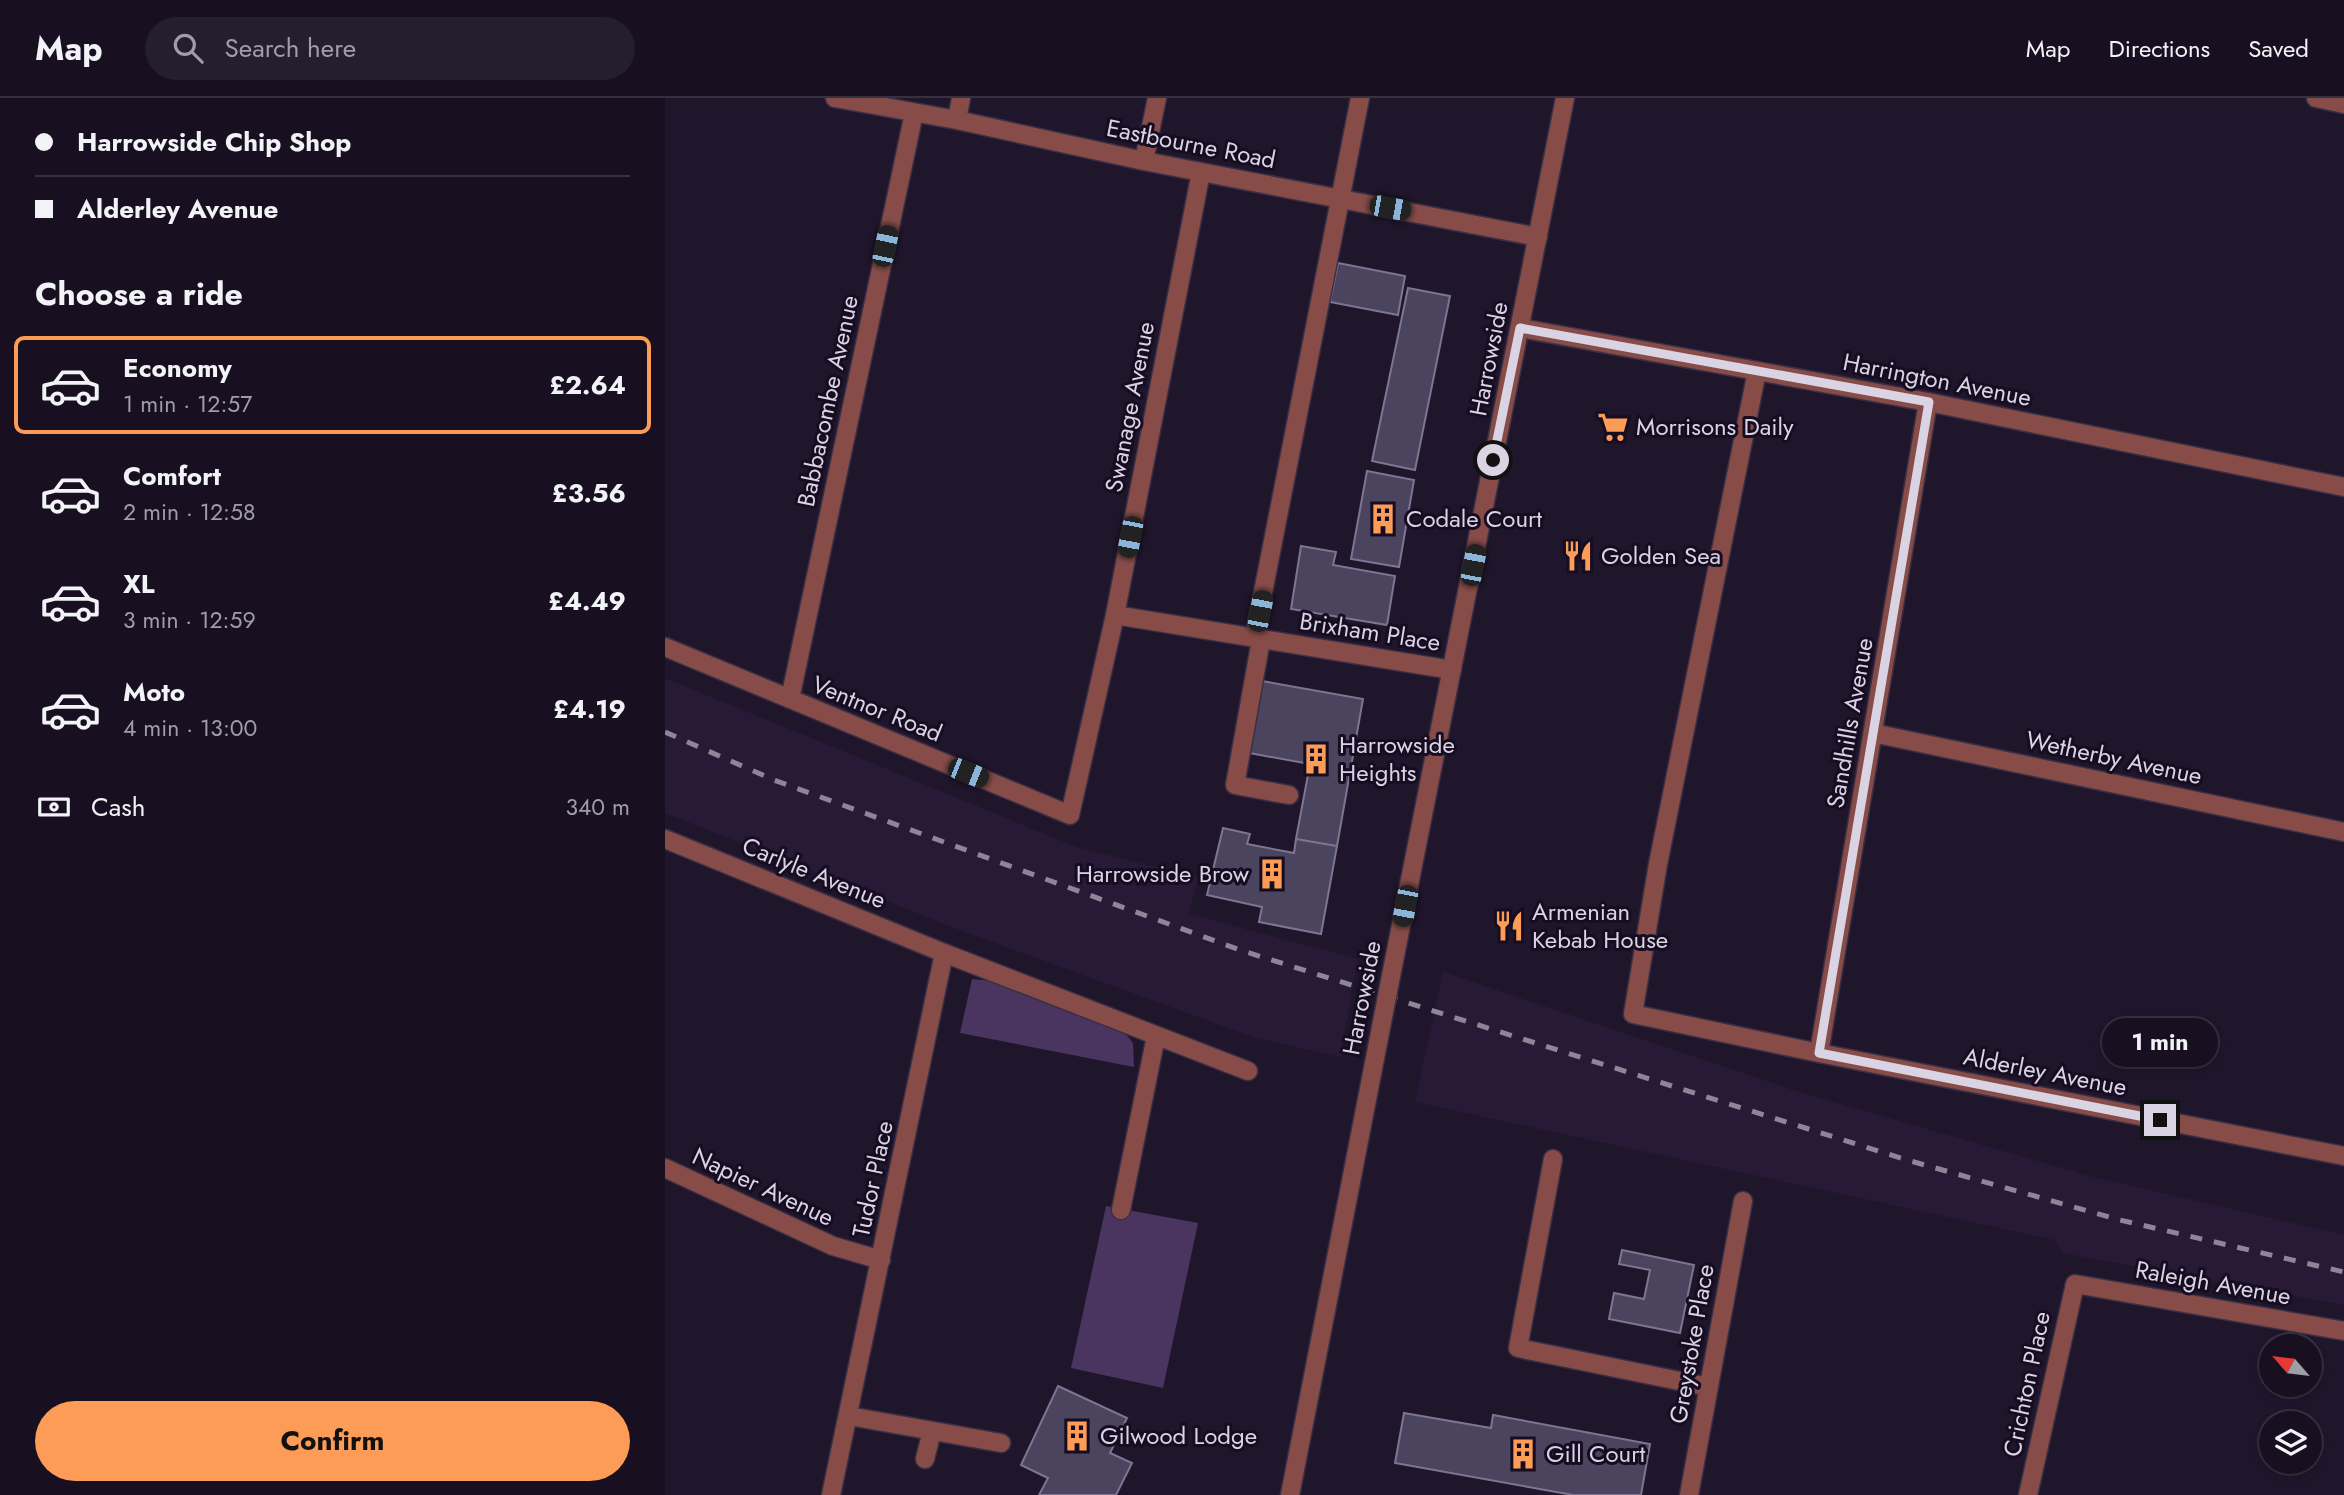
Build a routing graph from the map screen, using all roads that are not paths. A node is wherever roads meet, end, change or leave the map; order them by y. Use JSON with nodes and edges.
{"nodes":[{"id":1,"x":835,"y":98,"type":"edge"},
{"id":2,"x":961,"y":98,"type":"edge"},
{"id":3,"x":1157,"y":98,"type":"edge"},
{"id":4,"x":1360,"y":98,"type":"edge"},
{"id":5,"x":1565,"y":98,"type":"edge"},
{"id":6,"x":2316,"y":98,"type":"edge"},
{"id":7,"x":2344,"y":104,"type":"edge"},
{"id":8,"x":914,"y":113,"type":"junction"},
{"id":9,"x":957,"y":120,"type":"junction"},
{"id":10,"x":1145,"y":161,"type":"junction"},
{"id":11,"x":1201,"y":172,"type":"junction"},
{"id":12,"x":1341,"y":199,"type":"junction"},
{"id":13,"x":1538,"y":237,"type":"junction"},
{"id":14,"x":1520,"y":328,"type":"junction"},
{"id":15,"x":1758,"y":371,"type":"junction"},
{"id":16,"x":1929,"y":402,"type":"junction"},
{"id":17,"x":2344,"y":487,"type":"edge"},
{"id":18,"x":1115,"y":615,"type":"junction"},
{"id":19,"x":1258,"y":639,"type":"junction"},
{"id":20,"x":665,"y":648,"type":"edge"},
{"id":21,"x":1452,"y":670,"type":"junction"},
{"id":22,"x":790,"y":699,"type":"junction"},
{"id":23,"x":1873,"y":733,"type":"junction"},
{"id":24,"x":1289,"y":795,"type":"dead end"},
{"id":25,"x":1070,"y":815,"type":"joint"},
{"id":26,"x":2344,"y":832,"type":"edge"},
{"id":27,"x":665,"y":839,"type":"edge"},
{"id":28,"x":944,"y":953,"type":"junction"},
{"id":29,"x":1156,"y":1036,"type":"junction"},
{"id":30,"x":1819,"y":1053,"type":"junction"},
{"id":31,"x":1248,"y":1070,"type":"dead end"},
{"id":32,"x":2344,"y":1156,"type":"edge"},
{"id":33,"x":1553,"y":1159,"type":"dead end"},
{"id":34,"x":665,"y":1168,"type":"edge"},
{"id":35,"x":1743,"y":1201,"type":"dead end"},
{"id":36,"x":1121,"y":1210,"type":"dead end"},
{"id":37,"x":881,"y":1261,"type":"junction"},
{"id":38,"x":2074,"y":1284,"type":"joint"},
{"id":39,"x":2344,"y":1331,"type":"edge"},
{"id":40,"x":1709,"y":1387,"type":"junction"},
{"id":41,"x":849,"y":1416,"type":"junction"},
{"id":42,"x":932,"y":1431,"type":"junction"},
{"id":43,"x":1001,"y":1443,"type":"dead end"},
{"id":44,"x":926,"y":1459,"type":"dead end"},
{"id":45,"x":831,"y":1495,"type":"edge"},
{"id":46,"x":1290,"y":1495,"type":"edge"},
{"id":47,"x":1689,"y":1495,"type":"edge"},
{"id":48,"x":2028,"y":1495,"type":"edge"}],
"edges":[{"from":1,"to":8,"type":"street","name":"Eastbourne Road"},
{"from":2,"to":9,"type":"street"},
{"from":3,"to":10,"type":"street"},
{"from":4,"to":12,"type":"street"},
{"from":5,"to":13,"type":"street","name":"Harrowside"},
{"from":6,"to":7,"type":"street"},
{"from":8,"to":9,"type":"street","name":"Eastbourne Road"},
{"from":8,"to":22,"type":"street","name":"Babbacombe Avenue"},
{"from":9,"to":10,"type":"street","name":"Eastbourne Road"},
{"from":10,"to":11,"type":"street","name":"Eastbourne Road"},
{"from":11,"to":12,"type":"street","name":"Eastbourne Road"},
{"from":11,"to":18,"type":"street","name":"Swanage Avenue"},
{"from":12,"to":13,"type":"street","name":"Eastbourne Road"},
{"from":12,"to":19,"type":"street"},
{"from":13,"to":14,"type":"street","name":"Harrowside"},
{"from":14,"to":15,"type":"street","name":"Harrington Avenue"},
{"from":14,"to":21,"type":"street","name":"Harrowside"},
{"from":15,"to":16,"type":"street","name":"Harrington Avenue"},
{"from":15,"to":30,"type":"street","name":"Alderley Avenue"},
{"from":16,"to":17,"type":"street","name":"Harrington Avenue"},
{"from":16,"to":23,"type":"street","name":"Sandhills Avenue"},
{"from":18,"to":19,"type":"street","name":"Brixham Place"},
{"from":18,"to":25,"type":"street","name":"Swanage Avenue"},
{"from":19,"to":21,"type":"street","name":"Brixham Place"},
{"from":19,"to":24,"type":"street"},
{"from":20,"to":22,"type":"street","name":"Ventnor Road"},
{"from":21,"to":46,"type":"street","name":"Harrowside","bridge":true},
{"from":22,"to":25,"type":"street","name":"Ventnor Road"},
{"from":23,"to":26,"type":"street","name":"Wetherby Avenue"},
{"from":23,"to":30,"type":"street","name":"Sandhills Avenue"},
{"from":27,"to":28,"type":"street","name":"Carlyle Avenue"},
{"from":28,"to":29,"type":"street","name":"Carlyle Avenue"},
{"from":28,"to":37,"type":"street","name":"Tudor Place"},
{"from":29,"to":31,"type":"street","name":"Carlyle Avenue"},
{"from":29,"to":36,"type":"street"},
{"from":30,"to":32,"type":"street","name":"Alderley Avenue"},
{"from":33,"to":40,"type":"street"},
{"from":34,"to":37,"type":"street","name":"Napier Avenue"},
{"from":35,"to":40,"type":"street","name":"Greystoke Place"},
{"from":37,"to":41,"type":"street","name":"Tudor Place"},
{"from":38,"to":39,"type":"street","name":"Raleigh Avenue"},
{"from":38,"to":48,"type":"street","name":"Crichton Place"},
{"from":40,"to":47,"type":"street","name":"Greystoke Place"},
{"from":41,"to":42,"type":"street"},
{"from":41,"to":45,"type":"street","name":"Tudor Place"},
{"from":42,"to":43,"type":"street"},
{"from":42,"to":44,"type":"street"}]}
